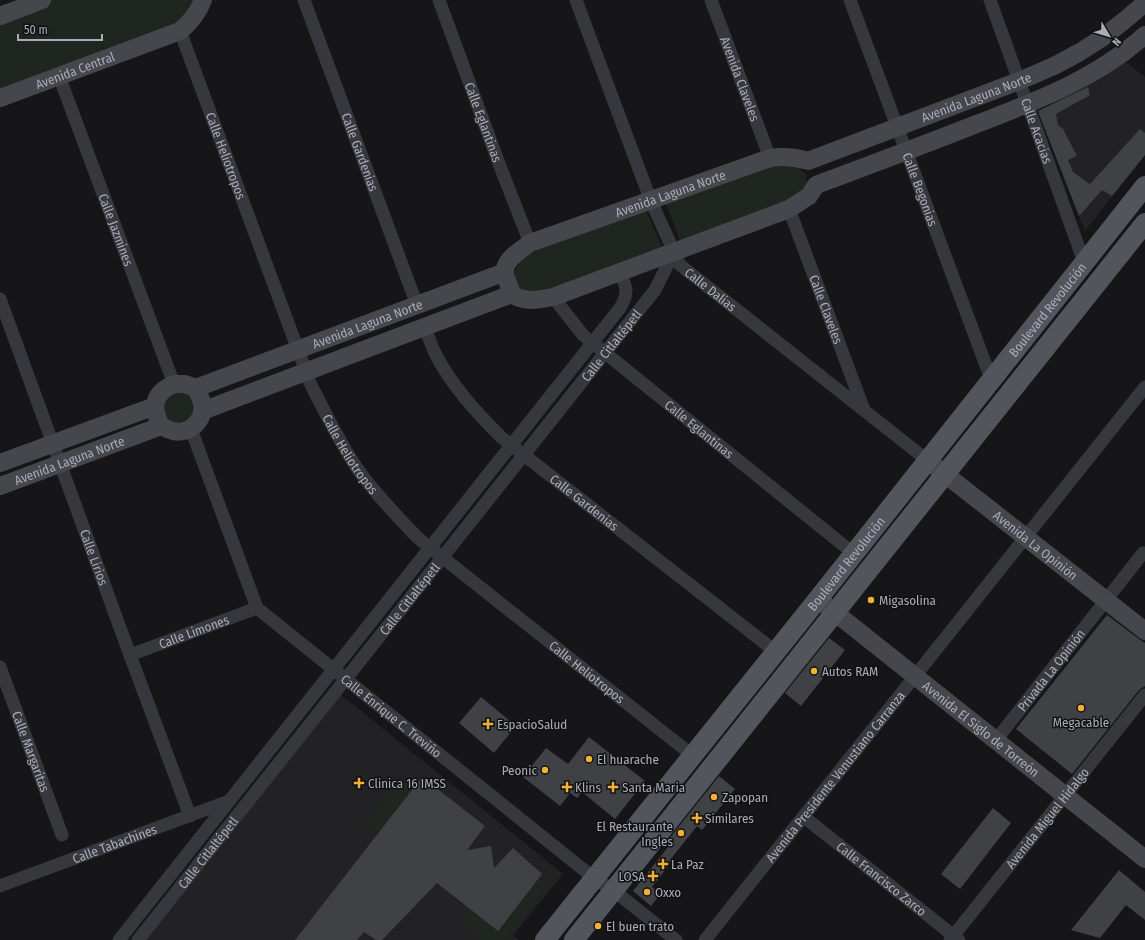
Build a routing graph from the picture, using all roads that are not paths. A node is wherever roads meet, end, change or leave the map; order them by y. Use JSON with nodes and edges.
{"nodes":[{"id":1,"x":202,"y":0,"type":"edge"},
{"id":2,"x":304,"y":0,"type":"edge"},
{"id":3,"x":439,"y":0,"type":"edge"},
{"id":4,"x":576,"y":0,"type":"edge"},
{"id":5,"x":711,"y":0,"type":"edge"},
{"id":6,"x":850,"y":0,"type":"edge"},
{"id":7,"x":990,"y":0,"type":"edge"},
{"id":8,"x":34,"y":1,"type":"edge"},
{"id":9,"x":1145,"y":2,"type":"edge"},
{"id":10,"x":0,"y":16,"type":"edge"},
{"id":11,"x":180,"y":30,"type":"junction"},
{"id":12,"x":1145,"y":35,"type":"edge"},
{"id":13,"x":59,"y":76,"type":"junction"},
{"id":14,"x":1019,"y":81,"type":"junction"},
{"id":15,"x":0,"y":98,"type":"edge"},
{"id":16,"x":1028,"y":104,"type":"junction"},
{"id":17,"x":897,"y":127,"type":"junction"},
{"id":18,"x":906,"y":151,"type":"junction"},
{"id":19,"x":770,"y":158,"type":"junction"},
{"id":20,"x":808,"y":161,"type":"junction"},
{"id":21,"x":816,"y":184,"type":"junction"},
{"id":22,"x":1145,"y":186,"type":"edge"},
{"id":23,"x":651,"y":201,"type":"junction"},
{"id":24,"x":789,"y":209,"type":"junction"},
{"id":25,"x":1145,"y":223,"type":"edge"},
{"id":26,"x":530,"y":243,"type":"junction"},
{"id":27,"x":674,"y":252,"type":"junction"},
{"id":28,"x":1084,"y":262,"type":"junction"},
{"id":29,"x":505,"y":272,"type":"junction"},
{"id":30,"x":620,"y":272,"type":"junction"},
{"id":31,"x":512,"y":294,"type":"junction"},
{"id":32,"x":553,"y":297,"type":"junction"},
{"id":33,"x":0,"y":299,"type":"edge"},
{"id":34,"x":417,"y":305,"type":"junction"},
{"id":35,"x":425,"y":327,"type":"junction"},
{"id":36,"x":592,"y":343,"type":"junction"},
{"id":37,"x":298,"y":350,"type":"junction"},
{"id":38,"x":606,"y":353,"type":"junction"},
{"id":39,"x":306,"y":372,"type":"junction"},
{"id":40,"x":991,"y":379,"type":"junction"},
{"id":41,"x":174,"y":384,"type":"junction"},
{"id":42,"x":196,"y":388,"type":"junction"},
{"id":43,"x":1143,"y":392,"type":"edge"},
{"id":44,"x":155,"y":406,"type":"junction"},
{"id":45,"x":864,"y":410,"type":"junction"},
{"id":46,"x":202,"y":411,"type":"junction"},
{"id":47,"x":161,"y":426,"type":"junction"},
{"id":48,"x":191,"y":429,"type":"junction"},
{"id":49,"x":53,"y":444,"type":"junction"},
{"id":50,"x":511,"y":445,"type":"junction"},
{"id":51,"x":524,"y":456,"type":"junction"},
{"id":52,"x":927,"y":460,"type":"junction"},
{"id":53,"x":0,"y":463,"type":"edge"},
{"id":54,"x":60,"y":464,"type":"junction"},
{"id":55,"x":945,"y":474,"type":"junction"},
{"id":56,"x":0,"y":486,"type":"edge"},
{"id":57,"x":1025,"y":537,"type":"junction"},
{"id":58,"x":430,"y":548,"type":"junction"},
{"id":59,"x":853,"y":553,"type":"junction"},
{"id":60,"x":1143,"y":553,"type":"dead end"},
{"id":61,"x":442,"y":558,"type":"junction"},
{"id":62,"x":818,"y":599,"type":"junction"},
{"id":63,"x":1106,"y":600,"type":"junction"},
{"id":64,"x":257,"y":608,"type":"junction"},
{"id":65,"x":835,"y":612,"type":"junction"},
{"id":66,"x":1145,"y":631,"type":"edge"},
{"id":67,"x":775,"y":651,"type":"junction"},
{"id":68,"x":130,"y":655,"type":"junction"},
{"id":69,"x":0,"y":667,"type":"edge"},
{"id":70,"x":333,"y":669,"type":"junction"},
{"id":71,"x":915,"y":676,"type":"junction"},
{"id":72,"x":346,"y":679,"type":"junction"},
{"id":73,"x":1145,"y":695,"type":"edge"},
{"id":74,"x":996,"y":740,"type":"junction"},
{"id":75,"x":692,"y":755,"type":"junction"},
{"id":76,"x":1065,"y":795,"type":"junction"},
{"id":77,"x":229,"y":801,"type":"junction"},
{"id":78,"x":190,"y":816,"type":"junction"},
{"id":79,"x":804,"y":817,"type":"junction"},
{"id":80,"x":62,"y":836,"type":"dead end"},
{"id":81,"x":1145,"y":859,"type":"edge"},
{"id":82,"x":594,"y":878,"type":"junction"},
{"id":83,"x":0,"y":886,"type":"edge"},
{"id":84,"x":613,"y":890,"type":"junction"},
{"id":85,"x":954,"y":938,"type":"edge"},
{"id":86,"x":118,"y":940,"type":"edge"},
{"id":87,"x":138,"y":940,"type":"edge"},
{"id":88,"x":545,"y":940,"type":"edge"},
{"id":89,"x":574,"y":940,"type":"edge"},
{"id":90,"x":676,"y":940,"type":"edge"},
{"id":91,"x":705,"y":940,"type":"edge"}],
"edges":[{"from":1,"to":11,"type":"street","name":"Avenida Central"},
{"from":2,"to":34,"type":"street","name":"Calle Gardenias"},
{"from":3,"to":26,"type":"street","name":"Calle Eglantinas"},
{"from":4,"to":23,"type":"street","name":"Calle Dalias"},
{"from":5,"to":19,"type":"street","name":"Avenida Claveles"},
{"from":6,"to":17,"type":"street","name":"Calle Begonias"},
{"from":7,"to":14,"type":"street","name":"Calle Acacias"},
{"from":8,"to":10,"type":"street"},
{"from":9,"to":14,"type":"street","name":"Avenida Laguna Norte"},
{"from":11,"to":13,"type":"street","name":"Avenida Central"},
{"from":11,"to":37,"type":"street","name":"Calle Heliotropos"},
{"from":12,"to":16,"type":"street","name":"Avenida Laguna Norte"},
{"from":13,"to":15,"type":"street","name":"Avenida Central"},
{"from":13,"to":41,"type":"street","name":"Calle Jazmines"},
{"from":14,"to":16,"type":"street","name":"Calle Acacias"},
{"from":14,"to":17,"type":"street","name":"Avenida Laguna Norte"},
{"from":16,"to":18,"type":"street","name":"Avenida Laguna Norte"},
{"from":16,"to":28,"type":"street","name":"Calle Acacias"},
{"from":17,"to":18,"type":"street","name":"Calle Begonias"},
{"from":17,"to":20,"type":"street","name":"Avenida Laguna Norte"},
{"from":18,"to":21,"type":"street","name":"Avenida Laguna Norte"},
{"from":18,"to":40,"type":"street","name":"Calle Begonias"},
{"from":19,"to":20,"type":"street","name":"Avenida Laguna Norte"},
{"from":19,"to":23,"type":"street","name":"Avenida Laguna Norte"},
{"from":20,"to":21,"type":"street"},
{"from":21,"to":24,"type":"street"},
{"from":22,"to":28,"type":"main road","name":"Boulevard Revolución"},
{"from":23,"to":26,"type":"street","name":"Avenida Laguna Norte"},
{"from":23,"to":27,"type":"street","name":"Calle Dalias"},
{"from":24,"to":27,"type":"street"},
{"from":24,"to":45,"type":"street","name":"Calle Claveles"},
{"from":25,"to":55,"type":"main road"},
{"from":26,"to":29,"type":"street","name":"Avenida Laguna Norte"},
{"from":27,"to":30,"type":"street"},
{"from":27,"to":38,"type":"street","name":"Calle Citlaltépetl"},
{"from":27,"to":45,"type":"street","name":"Calle Dalias"},
{"from":28,"to":40,"type":"main road","name":"Boulevard Revolución"},
{"from":29,"to":31,"type":"street"},
{"from":29,"to":34,"type":"street","name":"Avenida Laguna Norte"},
{"from":30,"to":32,"type":"street"},
{"from":30,"to":36,"type":"street","name":"Calle Citlaltépetl"},
{"from":31,"to":32,"type":"street"},
{"from":31,"to":35,"type":"street","name":"Avenida Laguna Norte"},
{"from":32,"to":36,"type":"street","name":"Calle Eglantinas"},
{"from":33,"to":49,"type":"street","name":"Calle Lirios"},
{"from":34,"to":37,"type":"street","name":"Avenida Laguna Norte"},
{"from":35,"to":39,"type":"street","name":"Avenida Laguna Norte"},
{"from":35,"to":50,"type":"street","name":"Calle Gardenias"},
{"from":36,"to":38,"type":"street","name":"Calle Eglantinas"},
{"from":36,"to":50,"type":"street","name":"Calle Citlaltépetl"},
{"from":37,"to":39,"type":"street","name":"Calle Heliotropos"},
{"from":37,"to":42,"type":"street","name":"Avenida Laguna Norte"},
{"from":38,"to":51,"type":"street","name":"Calle Citlaltépetl"},
{"from":38,"to":59,"type":"street","name":"Calle Eglantinas"},
{"from":39,"to":46,"type":"street","name":"Avenida Laguna Norte"},
{"from":39,"to":58,"type":"street","name":"Calle Heliotropos"},
{"from":40,"to":52,"type":"main road","name":"Boulevard Revolución"},
{"from":41,"to":42,"type":"street"},
{"from":41,"to":44,"type":"street"},
{"from":42,"to":46,"type":"street"},
{"from":43,"to":57,"type":"street","name":"Avenida Presidente Venustiano Carranza"},
{"from":44,"to":47,"type":"street"},
{"from":44,"to":49,"type":"street","name":"Avenida Laguna Norte"},
{"from":45,"to":52,"type":"street","name":"Calle Dalias"},
{"from":46,"to":48,"type":"street"},
{"from":47,"to":48,"type":"street"},
{"from":47,"to":54,"type":"street","name":"Avenida Laguna Norte"},
{"from":48,"to":64,"type":"street"},
{"from":49,"to":53,"type":"street","name":"Avenida Laguna Norte"},
{"from":49,"to":54,"type":"street","name":"Calle Lirios"},
{"from":50,"to":51,"type":"street","name":"Calle Gardenias"},
{"from":50,"to":58,"type":"street","name":"Calle Citlaltépetl"},
{"from":51,"to":61,"type":"street","name":"Calle Citlaltépetl"},
{"from":51,"to":67,"type":"street","name":"Calle Gardenias"},
{"from":52,"to":55,"type":"street","name":"Avenida La Opinión"},
{"from":52,"to":59,"type":"main road","name":"Boulevard Revolución"},
{"from":54,"to":56,"type":"street","name":"Avenida Laguna Norte"},
{"from":54,"to":68,"type":"street","name":"Calle Lirios"},
{"from":55,"to":57,"type":"street","name":"Avenida La Opinión"},
{"from":55,"to":65,"type":"main road"},
{"from":57,"to":63,"type":"street","name":"Avenida La Opinión"},
{"from":57,"to":71,"type":"street","name":"Avenida Presidente Venustiano Carranza"},
{"from":58,"to":61,"type":"street","name":"Calle Heliotropos"},
{"from":58,"to":70,"type":"street","name":"Calle Citlaltépetl"},
{"from":59,"to":62,"type":"main road","name":"Boulevard Revolución"},
{"from":60,"to":63,"type":"street","name":"Privada La Opinión"},
{"from":61,"to":72,"type":"street","name":"Calle Citlaltépetl"},
{"from":61,"to":75,"type":"street","name":"Calle Heliotropos"},
{"from":62,"to":65,"type":"street","name":"Avenida El Siglo de Torreón"},
{"from":62,"to":67,"type":"main road","name":"Boulevard Revolución"},
{"from":63,"to":66,"type":"street","name":"Avenida La Opinión"},
{"from":63,"to":74,"type":"street","name":"Privada La Opinión"},
{"from":64,"to":68,"type":"street","name":"Calle Limones"},
{"from":64,"to":70,"type":"street","name":"Calle Enrique C. Treviño"},
{"from":65,"to":71,"type":"street","name":"Avenida El Siglo de Torreón"},
{"from":65,"to":84,"type":"main road"},
{"from":67,"to":75,"type":"main road","name":"Boulevard Revolución"},
{"from":68,"to":78,"type":"street","name":"Calle Lirios"},
{"from":69,"to":80,"type":"street","name":"Calle Margaritas"},
{"from":70,"to":72,"type":"street","name":"Calle Enrique C. Treviño"},
{"from":70,"to":77,"type":"street","name":"Calle Citlaltépetl"},
{"from":71,"to":74,"type":"street","name":"Avenida El Siglo de Torreón"},
{"from":71,"to":79,"type":"street","name":"Avenida Presidente Venustiano Carranza"},
{"from":72,"to":82,"type":"street","name":"Calle Enrique C. Treviño"},
{"from":72,"to":87,"type":"street","name":"Calle Citlaltépetl"},
{"from":73,"to":76,"type":"street","name":"Avenida Miguel Hidalgo"},
{"from":74,"to":76,"type":"street","name":"Avenida El Siglo de Torreón"},
{"from":75,"to":82,"type":"main road","name":"Boulevard Revolución"},
{"from":76,"to":81,"type":"street","name":"Avenida El Siglo de Torreón"},
{"from":76,"to":85,"type":"street","name":"Avenida Miguel Hidalgo"},
{"from":77,"to":78,"type":"street","name":"Calle Tabachines"},
{"from":77,"to":86,"type":"street","name":"Calle Citlaltépetl"},
{"from":78,"to":83,"type":"street","name":"Calle Tabachines"},
{"from":79,"to":85,"type":"street","name":"Calle Francisco Zarco"},
{"from":79,"to":91,"type":"street","name":"Avenida Presidente Venustiano Carranza"},
{"from":82,"to":84,"type":"street","name":"Calle Enrique C. Treviño"},
{"from":82,"to":88,"type":"main road","name":"Boulevard Revolución"},
{"from":84,"to":89,"type":"main road"},
{"from":84,"to":90,"type":"street","name":"Calle Enrique C. Treviño"}]}
